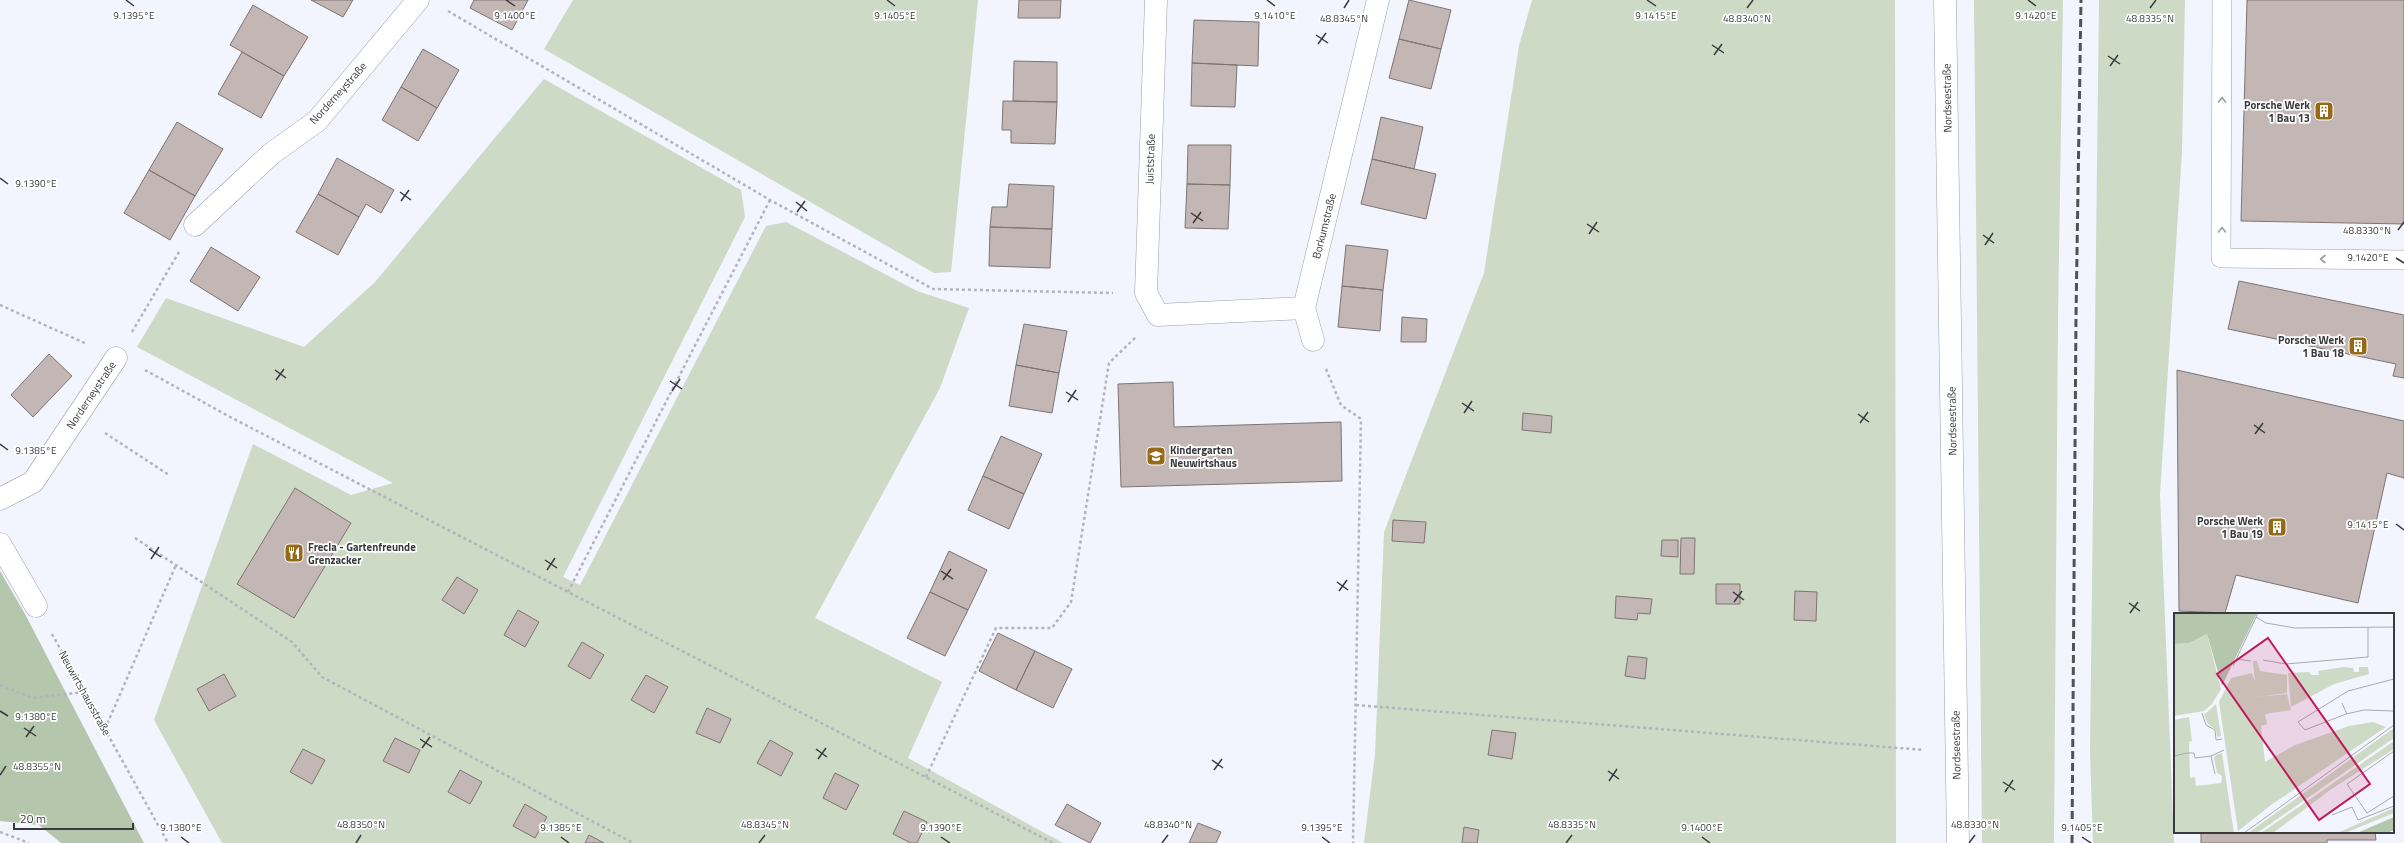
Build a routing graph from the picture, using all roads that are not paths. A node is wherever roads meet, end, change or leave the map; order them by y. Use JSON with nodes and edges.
{"nodes":[{"id":1,"x":418,"y":0,"type":"edge"},
{"id":2,"x":1156,"y":0,"type":"edge"},
{"id":3,"x":1378,"y":0,"type":"edge"},
{"id":4,"x":1945,"y":0,"type":"edge"},
{"id":5,"x":2222,"y":0,"type":"edge"},
{"id":6,"x":195,"y":225,"type":"road end"},
{"id":7,"x":2404,"y":260,"type":"edge"},
{"id":8,"x":1304,"y":308,"type":"junction"},
{"id":9,"x":1313,"y":340,"type":"road end"},
{"id":10,"x":116,"y":358,"type":"road end"},
{"id":11,"x":0,"y":498,"type":"edge"},
{"id":12,"x":0,"y":544,"type":"edge"},
{"id":13,"x":36,"y":606,"type":"road end"},
{"id":14,"x":1958,"y":843,"type":"edge"}],
"edges":[{"from":1,"to":6,"type":"street","name":"Norderneystraße"},
{"from":2,"to":8,"type":"street","name":"Juiststraße"},
{"from":3,"to":8,"type":"street","name":"Borkumstraße"},
{"from":4,"to":14,"type":"street","name":"Nordseestraße"},
{"from":7,"to":5,"type":"lane","one_way":true},
{"from":8,"to":9,"type":"street"},
{"from":10,"to":11,"type":"street","name":"Norderneystraße"},
{"from":12,"to":13,"type":"street"}]}
